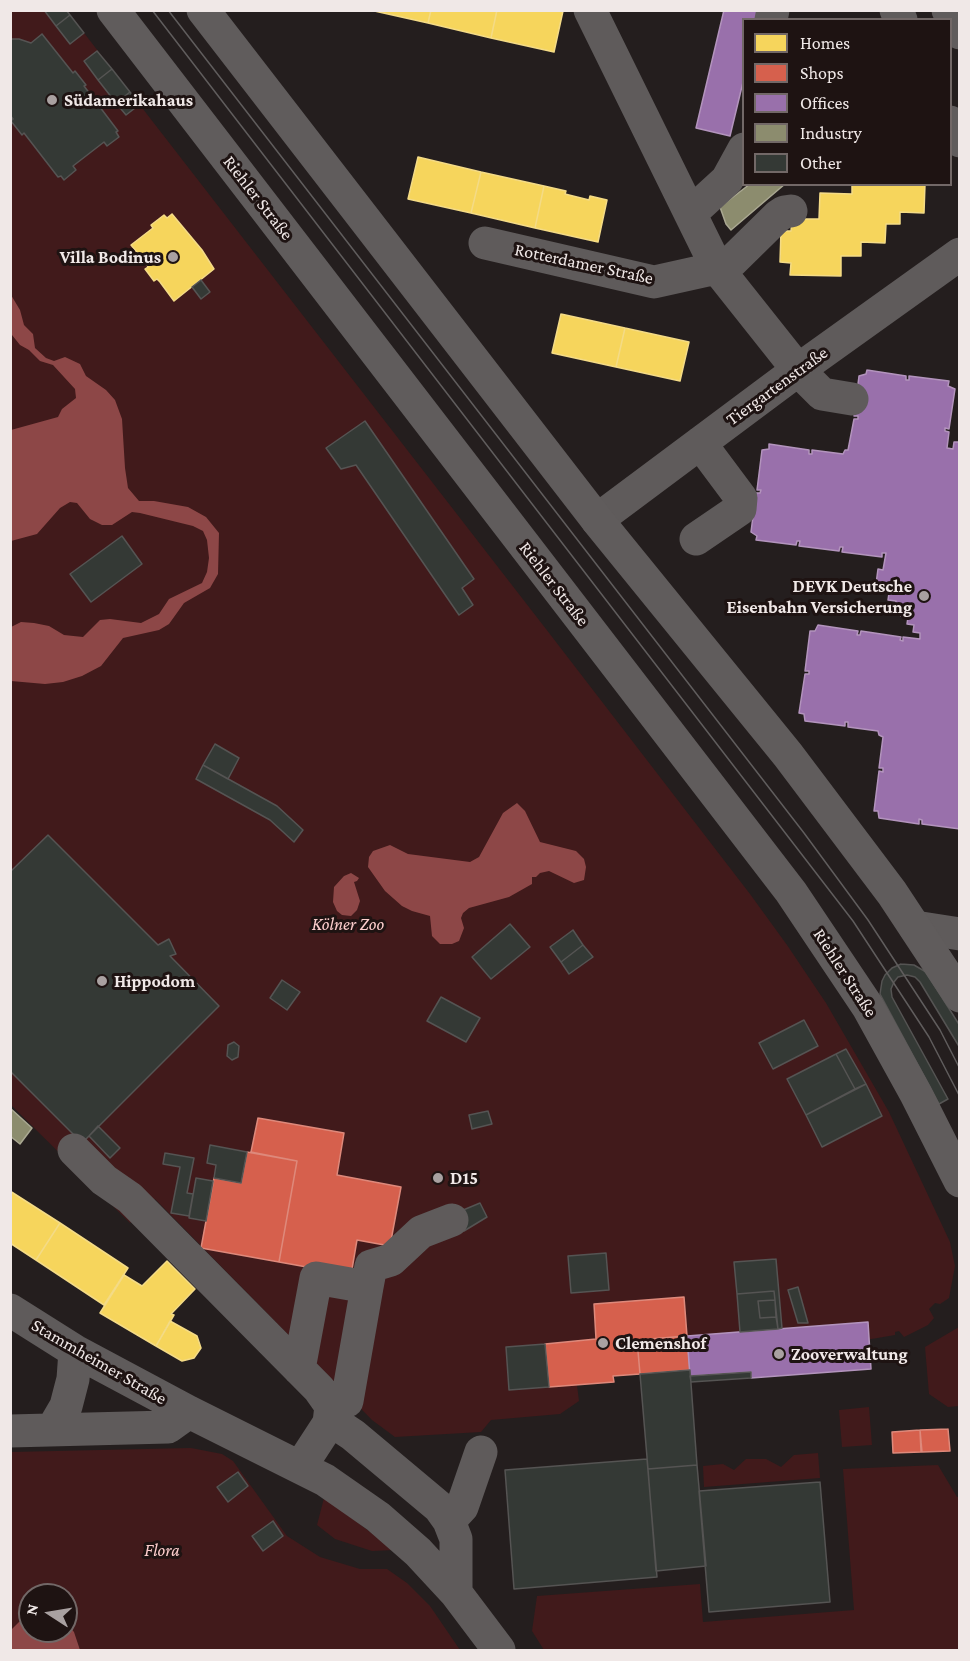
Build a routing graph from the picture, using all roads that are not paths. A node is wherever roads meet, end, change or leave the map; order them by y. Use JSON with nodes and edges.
{"nodes":[{"id":1,"x":113,"y":10,"type":"edge"},
{"id":2,"x":203,"y":10,"type":"edge"},
{"id":3,"x":591,"y":10,"type":"edge"},
{"id":4,"x":948,"y":10,"type":"edge"},
{"id":5,"x":960,"y":33,"type":"edge"},
{"id":6,"x":952,"y":124,"type":"edge"},
{"id":7,"x":960,"y":141,"type":"edge"},
{"id":8,"x":742,"y":153,"type":"edge"},
{"id":9,"x":791,"y":212,"type":"dead end"},
{"id":10,"x":691,"y":213,"type":"junction"},
{"id":11,"x":485,"y":243,"type":"dead end"},
{"id":12,"x":960,"y":254,"type":"edge"},
{"id":13,"x":719,"y":270,"type":"junction"},
{"id":14,"x":798,"y":370,"type":"junction"},
{"id":15,"x":852,"y":399,"type":"dead end"},
{"id":16,"x":700,"y":443,"type":"junction"},
{"id":17,"x":597,"y":520,"type":"junction"},
{"id":18,"x":696,"y":539,"type":"dead end"},
{"id":19,"x":915,"y":927,"type":"junction"},
{"id":20,"x":960,"y":934,"type":"edge"},
{"id":21,"x":960,"y":996,"type":"edge"},
{"id":22,"x":74,"y":1150,"type":"dead end"},
{"id":23,"x":960,"y":1181,"type":"edge"},
{"id":24,"x":452,"y":1220,"type":"dead end"},
{"id":25,"x":367,"y":1287,"type":"junction"},
{"id":26,"x":10,"y":1310,"type":"edge"},
{"id":27,"x":75,"y":1351,"type":"junction"},
{"id":28,"x":299,"y":1369,"type":"junction"},
{"id":29,"x":189,"y":1412,"type":"junction"},
{"id":30,"x":330,"y":1414,"type":"junction"},
{"id":31,"x":52,"y":1430,"type":"junction"},
{"id":32,"x":10,"y":1431,"type":"edge"},
{"id":33,"x":482,"y":1452,"type":"dead end"},
{"id":34,"x":300,"y":1466,"type":"junction"},
{"id":35,"x":449,"y":1521,"type":"junction"},
{"id":36,"x":456,"y":1593,"type":"junction"},
{"id":37,"x":499,"y":1650,"type":"edge"}],
"edges":[{"from":1,"to":23,"type":"main road","name":"Riehler Straße"},
{"from":2,"to":17,"type":"main road"},
{"from":3,"to":10,"type":"street"},
{"from":4,"to":5,"type":"main road"},
{"from":6,"to":7,"type":"main road"},
{"from":8,"to":10,"type":"street"},
{"from":9,"to":13,"type":"street"},
{"from":10,"to":13,"type":"street"},
{"from":11,"to":13,"type":"street","name":"Rotterdamer Straße"},
{"from":12,"to":14,"type":"street","name":"Tiergartenstraße"},
{"from":13,"to":14,"type":"street"},
{"from":14,"to":15,"type":"street"},
{"from":14,"to":16,"type":"street","name":"Tiergartenstraße"},
{"from":16,"to":17,"type":"street","name":"Tiergartenstraße"},
{"from":16,"to":18,"type":"street"},
{"from":17,"to":19,"type":"main road"},
{"from":19,"to":20,"type":"street"},
{"from":19,"to":21,"type":"main road"},
{"from":22,"to":28,"type":"street"},
{"from":24,"to":25,"type":"street"},
{"from":25,"to":28,"type":"street"},
{"from":25,"to":30,"type":"street"},
{"from":26,"to":27,"type":"street","name":"Stammheimer Straße"},
{"from":27,"to":29,"type":"street","name":"Stammheimer Straße"},
{"from":27,"to":31,"type":"street"},
{"from":28,"to":30,"type":"street"},
{"from":29,"to":31,"type":"street"},
{"from":29,"to":34,"type":"street","name":"Stammheimer Straße"},
{"from":30,"to":34,"type":"street"},
{"from":30,"to":35,"type":"street"},
{"from":31,"to":32,"type":"street"},
{"from":33,"to":35,"type":"street"},
{"from":34,"to":36,"type":"street","name":"Stammheimer Straße"},
{"from":35,"to":36,"type":"street"},
{"from":36,"to":37,"type":"street","name":"Stammheimer Straße"}]}
